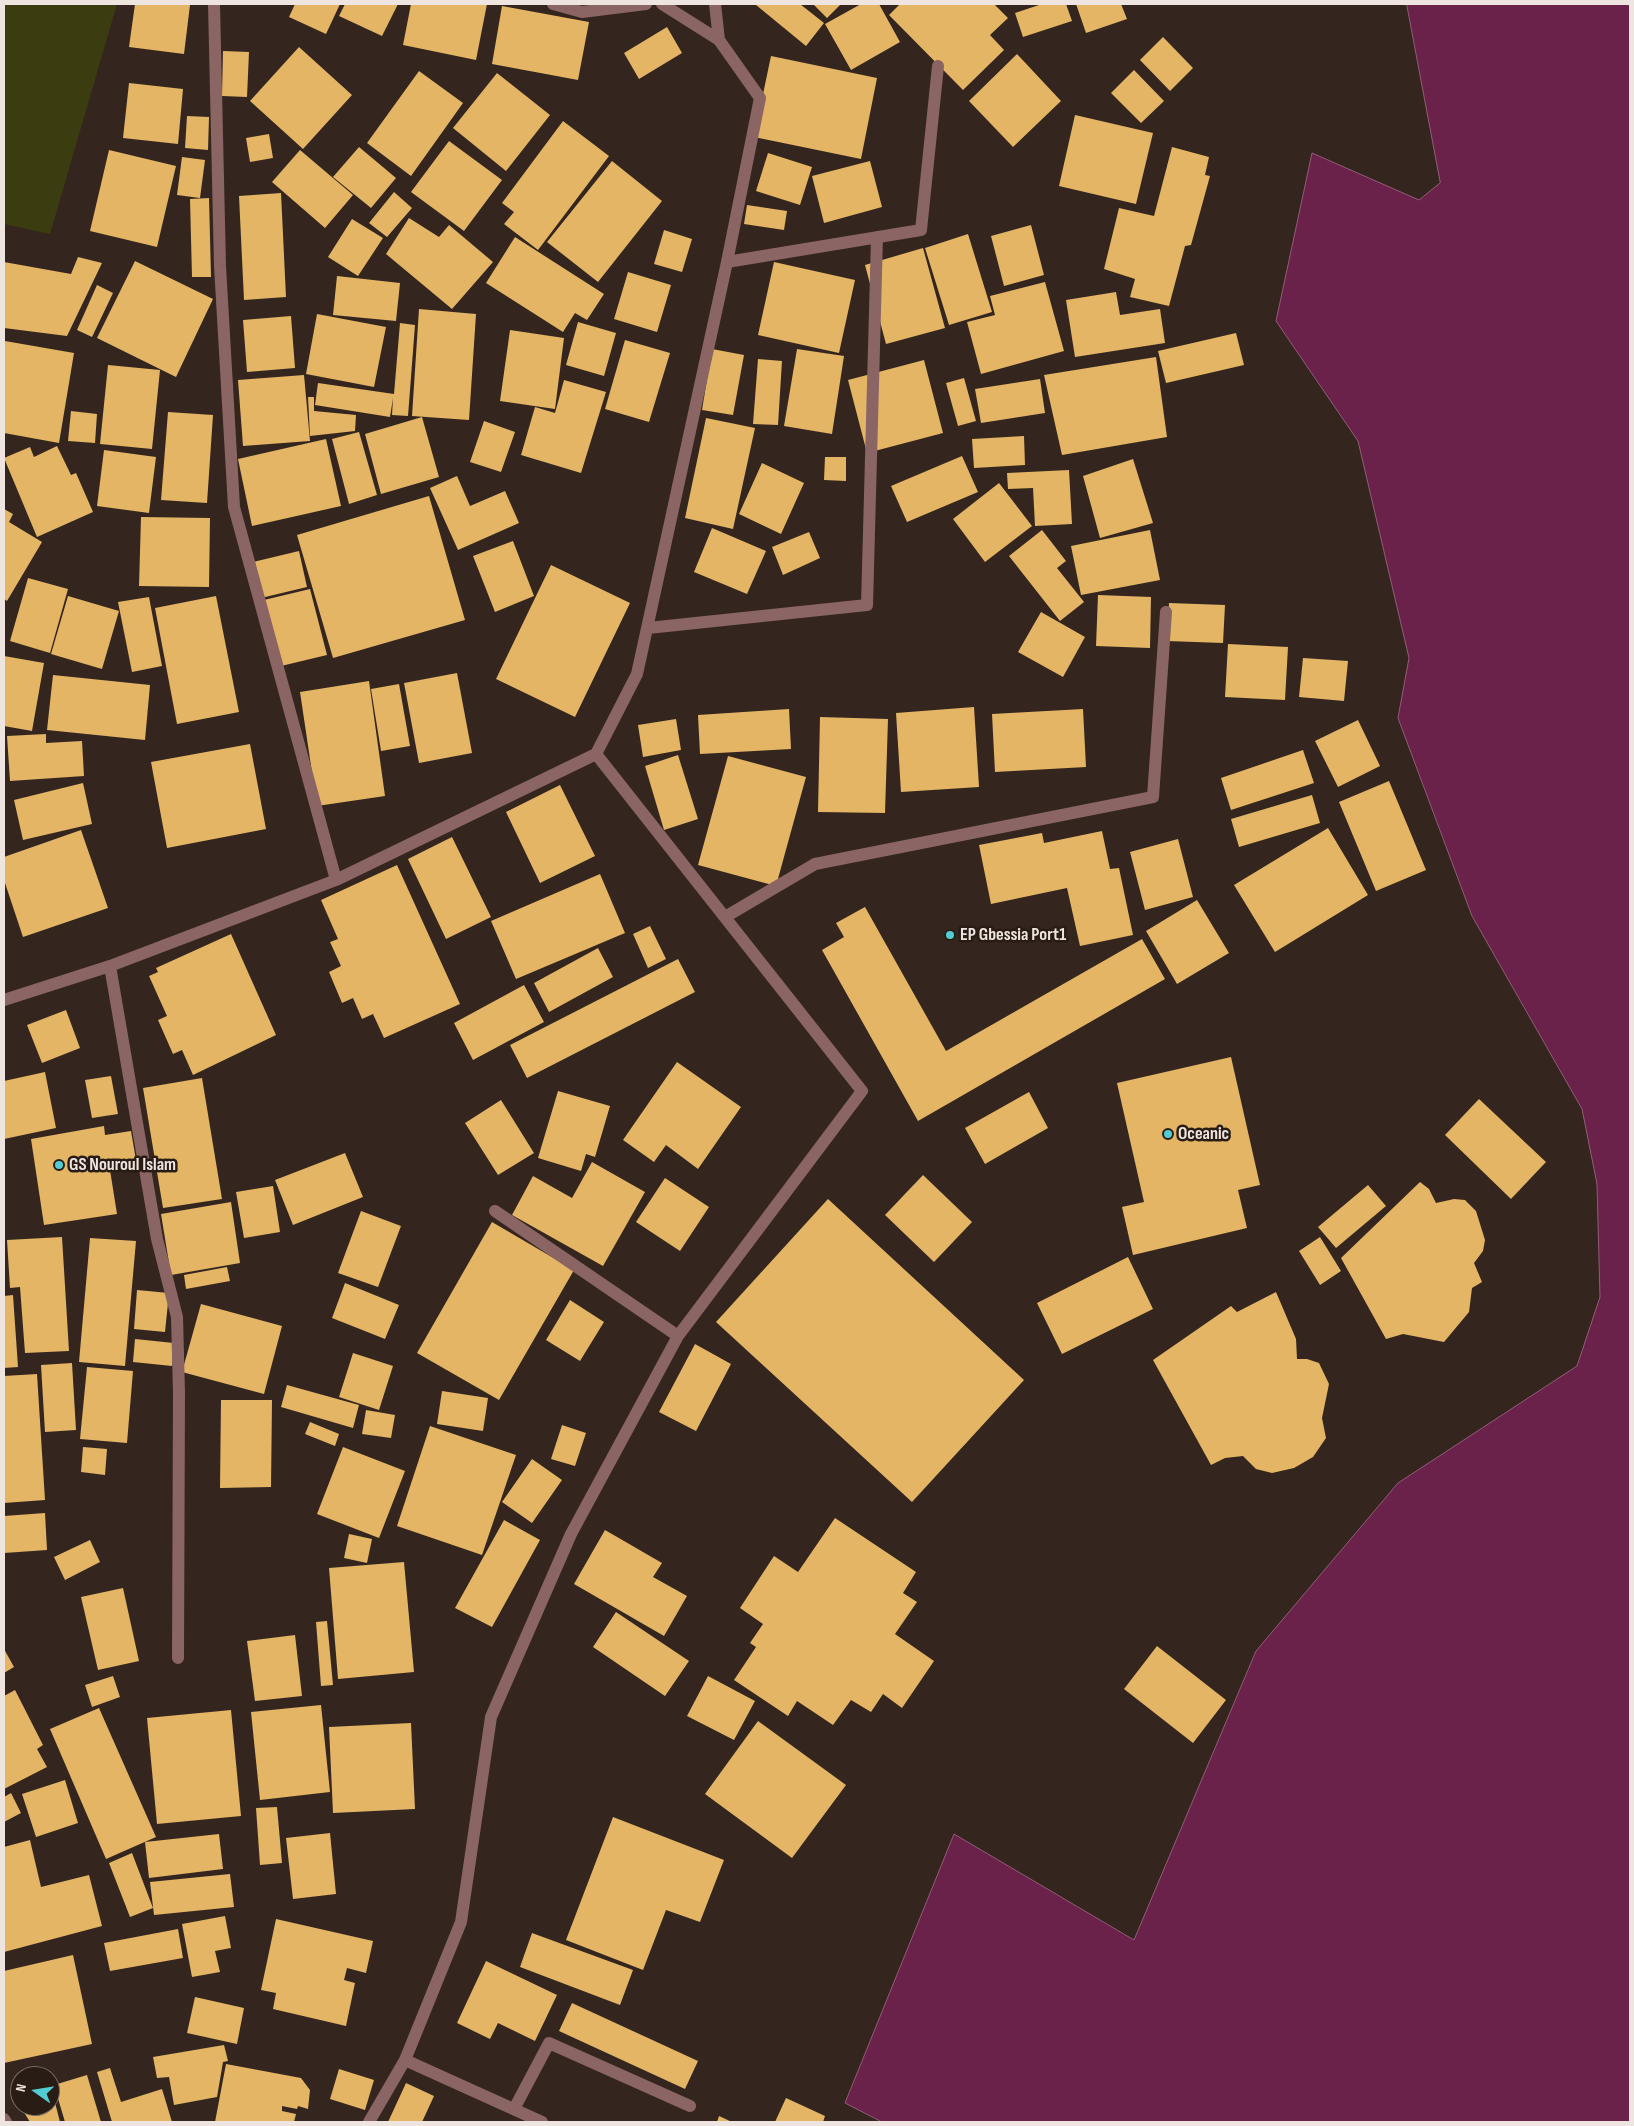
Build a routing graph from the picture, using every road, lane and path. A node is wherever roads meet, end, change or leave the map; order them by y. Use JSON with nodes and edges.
{"nodes":[{"id":1,"x":214,"y":4,"type":"edge"},
{"id":2,"x":553,"y":4,"type":"edge"},
{"id":3,"x":646,"y":4,"type":"edge"},
{"id":4,"x":662,"y":4,"type":"edge"},
{"id":5,"x":715,"y":4,"type":"edge"},
{"id":6,"x":719,"y":40,"type":"junction"},
{"id":7,"x":938,"y":66,"type":"dead end"},
{"id":8,"x":877,"y":237,"type":"junction"},
{"id":9,"x":727,"y":262,"type":"junction"},
{"id":10,"x":1166,"y":612,"type":"dead end"},
{"id":11,"x":648,"y":628,"type":"junction"},
{"id":12,"x":596,"y":754,"type":"junction"},
{"id":13,"x":336,"y":880,"type":"junction"},
{"id":14,"x":725,"y":917,"type":"junction"},
{"id":15,"x":110,"y":966,"type":"junction"},
{"id":16,"x":4,"y":1000,"type":"edge"},
{"id":17,"x":494,"y":1212,"type":"dead end"},
{"id":18,"x":678,"y":1336,"type":"junction"},
{"id":19,"x":178,"y":1658,"type":"dead end"},
{"id":20,"x":405,"y":2060,"type":"junction"},
{"id":21,"x":690,"y":2106,"type":"dead end"},
{"id":22,"x":514,"y":2109,"type":"junction"},
{"id":23,"x":4,"y":2119,"type":"edge"},
{"id":24,"x":6,"y":2122,"type":"edge"},
{"id":25,"x":370,"y":2122,"type":"edge"},
{"id":26,"x":542,"y":2122,"type":"edge"}],
"edges":[{"from":1,"to":13,"type":"street"},
{"from":2,"to":3,"type":"street"},
{"from":4,"to":6,"type":"street"},
{"from":5,"to":6,"type":"street"},
{"from":6,"to":9,"type":"street"},
{"from":7,"to":8,"type":"street"},
{"from":8,"to":9,"type":"street"},
{"from":8,"to":11,"type":"street"},
{"from":9,"to":11,"type":"street"},
{"from":10,"to":14,"type":"street"},
{"from":11,"to":12,"type":"street"},
{"from":12,"to":13,"type":"street"},
{"from":12,"to":14,"type":"street"},
{"from":13,"to":15,"type":"street"},
{"from":14,"to":18,"type":"street"},
{"from":15,"to":16,"type":"street"},
{"from":15,"to":19,"type":"street"},
{"from":17,"to":18,"type":"street"},
{"from":18,"to":20,"type":"street"},
{"from":20,"to":22,"type":"street"},
{"from":20,"to":25,"type":"street"},
{"from":21,"to":22,"type":"street"},
{"from":22,"to":26,"type":"street"},
{"from":23,"to":24,"type":"street"}]}
